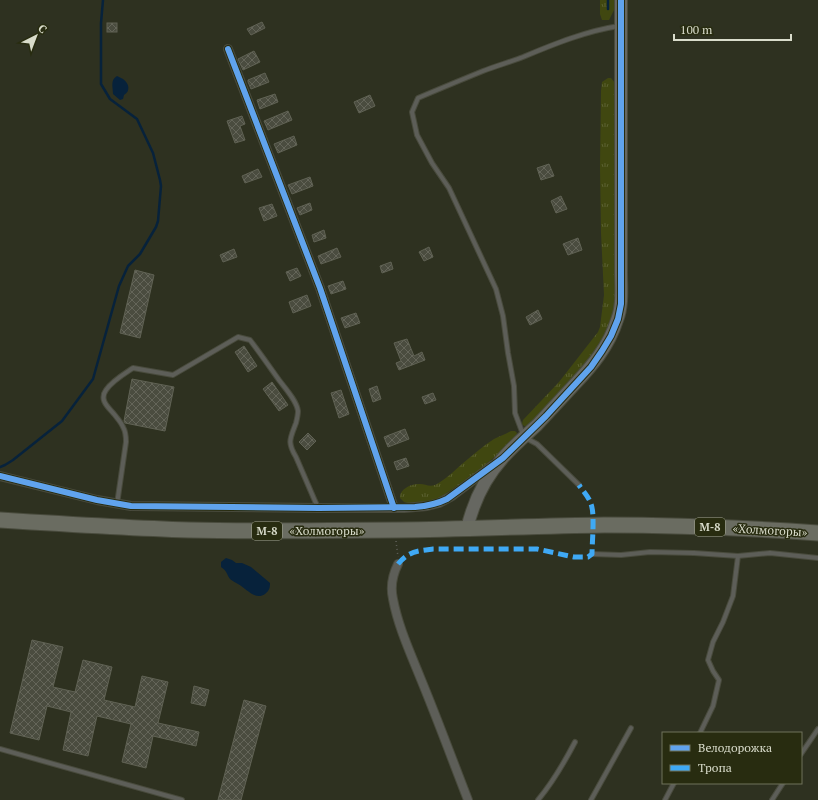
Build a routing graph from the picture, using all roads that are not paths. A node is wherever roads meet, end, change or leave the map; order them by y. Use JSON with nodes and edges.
{"nodes":[{"id":1,"x":620,"y":0,"type":"edge"},
{"id":2,"x":621,"y":26,"type":"junction"},
{"id":3,"x":228,"y":49,"type":"dead end"},
{"id":4,"x":524,"y":437,"type":"junction"},
{"id":5,"x":0,"y":476,"type":"edge"},
{"id":6,"x":479,"y":483,"type":"junction"},
{"id":7,"x":579,"y":485,"type":"dead end"},
{"id":8,"x":117,"y":504,"type":"junction"},
{"id":9,"x":318,"y":508,"type":"junction"},
{"id":10,"x":394,"y":508,"type":"junction"},
{"id":11,"x":0,"y":520,"type":"edge"},
{"id":12,"x":467,"y":529,"type":"junction"},
{"id":13,"x":818,"y":533,"type":"edge"},
{"id":14,"x":592,"y":554,"type":"dead end"},
{"id":15,"x":738,"y":556,"type":"junction"},
{"id":16,"x":818,"y":558,"type":"edge"},
{"id":17,"x":398,"y":564,"type":"dead end"},
{"id":18,"x":631,"y":728,"type":"dead end"},
{"id":19,"x":818,"y":729,"type":"edge"},
{"id":20,"x":700,"y":732,"type":"edge"},
{"id":21,"x":575,"y":742,"type":"dead end"},
{"id":22,"x":0,"y":749,"type":"edge"},
{"id":23,"x":802,"y":753,"type":"edge"},
{"id":24,"x":673,"y":784,"type":"edge"},
{"id":25,"x":782,"y":784,"type":"edge"},
{"id":26,"x":182,"y":800,"type":"edge"},
{"id":27,"x":468,"y":800,"type":"edge"},
{"id":28,"x":538,"y":800,"type":"edge"},
{"id":29,"x":590,"y":800,"type":"edge"},
{"id":30,"x":665,"y":800,"type":"edge"},
{"id":31,"x":772,"y":800,"type":"edge"}],
"edges":[{"from":1,"to":2,"type":"street"},
{"from":2,"to":4,"type":"street"},
{"from":2,"to":4,"type":"lane"},
{"from":3,"to":10,"type":"street"},
{"from":4,"to":6,"type":"street"},
{"from":4,"to":7,"type":"lane"},
{"from":5,"to":8,"type":"street"},
{"from":6,"to":10,"type":"street"},
{"from":6,"to":12,"type":"street"},
{"from":8,"to":9,"type":"street"},
{"from":8,"to":9,"type":"lane"},
{"from":9,"to":10,"type":"street"},
{"from":11,"to":12,"type":"highway","name":"«Холмогоры»","number":"М-8"},
{"from":12,"to":13,"type":"highway","name":"«Холмогоры»","number":"М-8"},
{"from":14,"to":15,"type":"lane"},
{"from":15,"to":16,"type":"lane"},
{"from":15,"to":20,"type":"lane"},
{"from":17,"to":27,"type":"street"},
{"from":18,"to":29,"type":"lane"},
{"from":19,"to":23,"type":"lane"},
{"from":21,"to":28,"type":"lane"},
{"from":22,"to":26,"type":"lane"},
{"from":24,"to":30,"type":"lane"},
{"from":25,"to":31,"type":"lane"}]}
